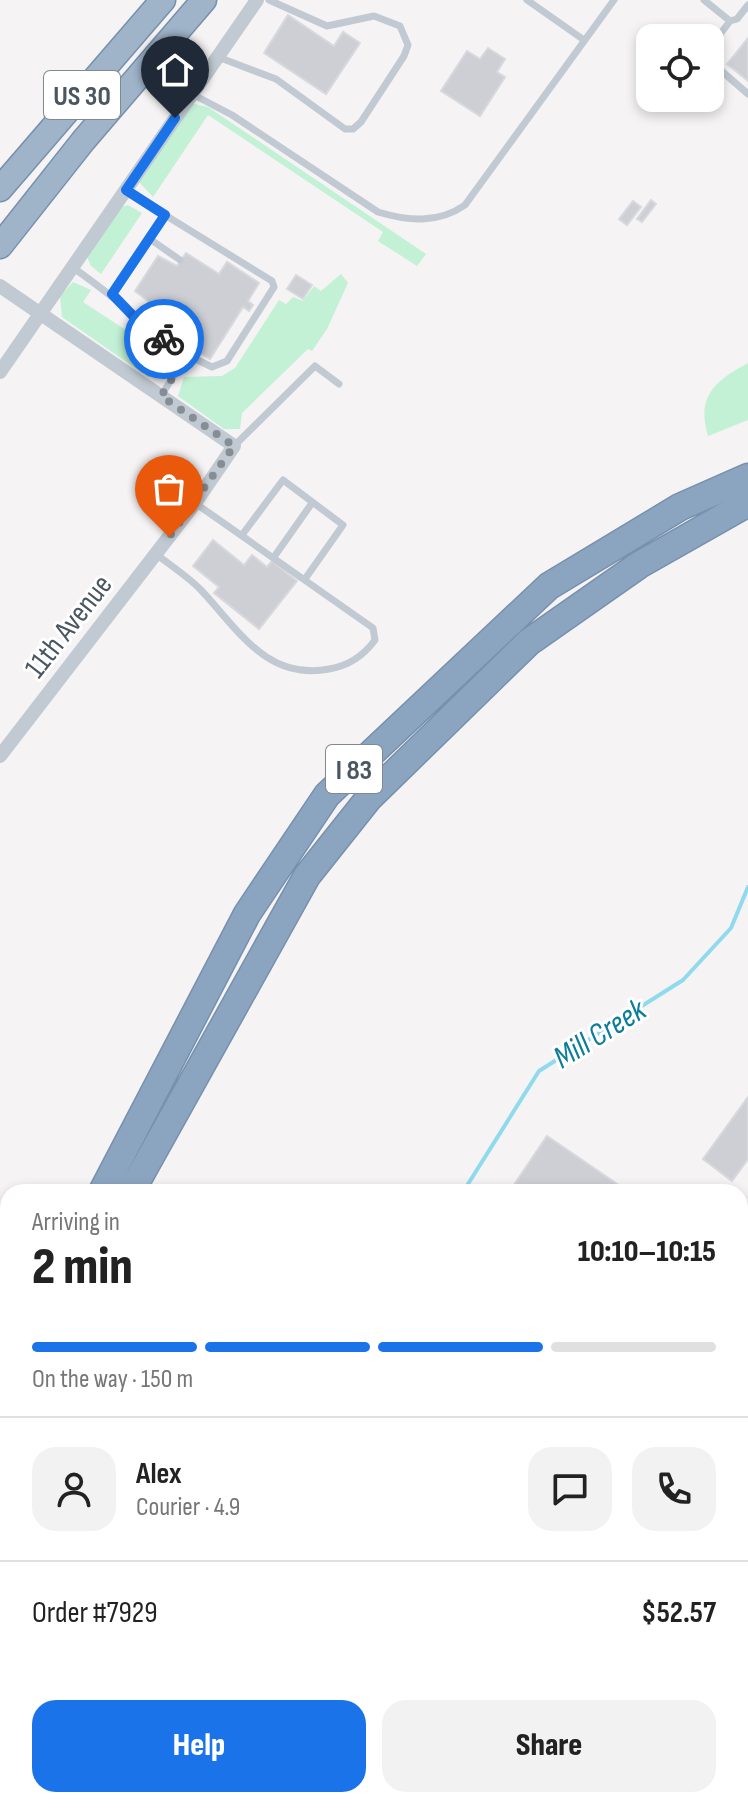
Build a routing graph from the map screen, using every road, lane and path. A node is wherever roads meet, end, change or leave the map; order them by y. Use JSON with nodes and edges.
{"nodes":[{"id":1,"x":163,"y":0,"type":"edge"},
{"id":2,"x":204,"y":0,"type":"edge"},
{"id":3,"x":257,"y":0,"type":"edge"},
{"id":4,"x":269,"y":0,"type":"edge"},
{"id":5,"x":527,"y":0,"type":"edge"},
{"id":6,"x":614,"y":0,"type":"edge"},
{"id":7,"x":704,"y":0,"type":"edge"},
{"id":8,"x":748,"y":5,"type":"edge"},
{"id":9,"x":730,"y":21,"type":"junction"},
{"id":10,"x":724,"y":29,"type":"edge"},
{"id":11,"x":584,"y":40,"type":"junction"},
{"id":12,"x":218,"y":57,"type":"junction"},
{"id":13,"x":724,"y":71,"type":"edge"},
{"id":14,"x":192,"y":94,"type":"junction"},
{"id":15,"x":748,"y":94,"type":"edge"},
{"id":16,"x":0,"y":189,"type":"edge"},
{"id":17,"x":126,"y":190,"type":"junction"},
{"id":18,"x":165,"y":215,"type":"junction"},
{"id":19,"x":150,"y":239,"type":"junction"},
{"id":20,"x":0,"y":246,"type":"edge"},
{"id":21,"x":180,"y":260,"type":"dead end"},
{"id":22,"x":72,"y":267,"type":"junction"},
{"id":23,"x":0,"y":286,"type":"edge"},
{"id":24,"x":112,"y":294,"type":"junction"},
{"id":25,"x":41,"y":313,"type":"junction"},
{"id":26,"x":187,"y":355,"type":"junction"},
{"id":27,"x":0,"y":372,"type":"edge"},
{"id":28,"x":339,"y":384,"type":"dead end"},
{"id":29,"x":161,"y":396,"type":"junction"},
{"id":30,"x":234,"y":446,"type":"junction"},
{"id":31,"x":748,"y":477,"type":"edge"},
{"id":32,"x":195,"y":503,"type":"junction"},
{"id":33,"x":312,"y":503,"type":"junction"},
{"id":34,"x":748,"y":503,"type":"edge"},
{"id":35,"x":242,"y":535,"type":"junction"},
{"id":36,"x":156,"y":554,"type":"junction"},
{"id":37,"x":274,"y":557,"type":"junction"},
{"id":38,"x":305,"y":579,"type":"junction"},
{"id":39,"x":0,"y":756,"type":"edge"},
{"id":40,"x":106,"y":1184,"type":"edge"},
{"id":41,"x":135,"y":1184,"type":"edge"}],
"edges":[{"from":1,"to":16,"type":"highway","number":"US 30"},
{"from":2,"to":20,"type":"highway","number":"US 30"},
{"from":3,"to":12,"type":"street"},
{"from":4,"to":12,"type":"lane"},
{"from":5,"to":11,"type":"lane"},
{"from":6,"to":11,"type":"lane"},
{"from":7,"to":9,"type":"lane"},
{"from":8,"to":9,"type":"lane"},
{"from":9,"to":10,"type":"lane"},
{"from":11,"to":14,"type":"lane"},
{"from":12,"to":14,"type":"street"},
{"from":13,"to":15,"type":"lane"},
{"from":14,"to":17,"type":"street"},
{"from":17,"to":18,"type":"lane"},
{"from":17,"to":22,"type":"street"},
{"from":18,"to":19,"type":"lane"},
{"from":18,"to":26,"type":"lane"},
{"from":19,"to":21,"type":"lane"},
{"from":19,"to":24,"type":"lane"},
{"from":22,"to":24,"type":"lane"},
{"from":22,"to":25,"type":"street"},
{"from":23,"to":25,"type":"street"},
{"from":24,"to":26,"type":"lane"},
{"from":25,"to":27,"type":"street"},
{"from":25,"to":29,"type":"street"},
{"from":26,"to":29,"type":"lane"},
{"from":28,"to":30,"type":"lane"},
{"from":29,"to":30,"type":"street"},
{"from":30,"to":32,"type":"street","name":"11th Avenue"},
{"from":31,"to":40,"type":"highway","number":"I 83"},
{"from":32,"to":35,"type":"lane"},
{"from":32,"to":36,"type":"street","name":"11th Avenue"},
{"from":33,"to":35,"type":"lane"},
{"from":33,"to":37,"type":"lane"},
{"from":33,"to":38,"type":"lane"},
{"from":34,"to":41,"type":"highway","number":"I 83"},
{"from":35,"to":37,"type":"lane"},
{"from":36,"to":38,"type":"lane"},
{"from":36,"to":39,"type":"street","name":"11th Avenue"},
{"from":37,"to":38,"type":"lane"}]}
